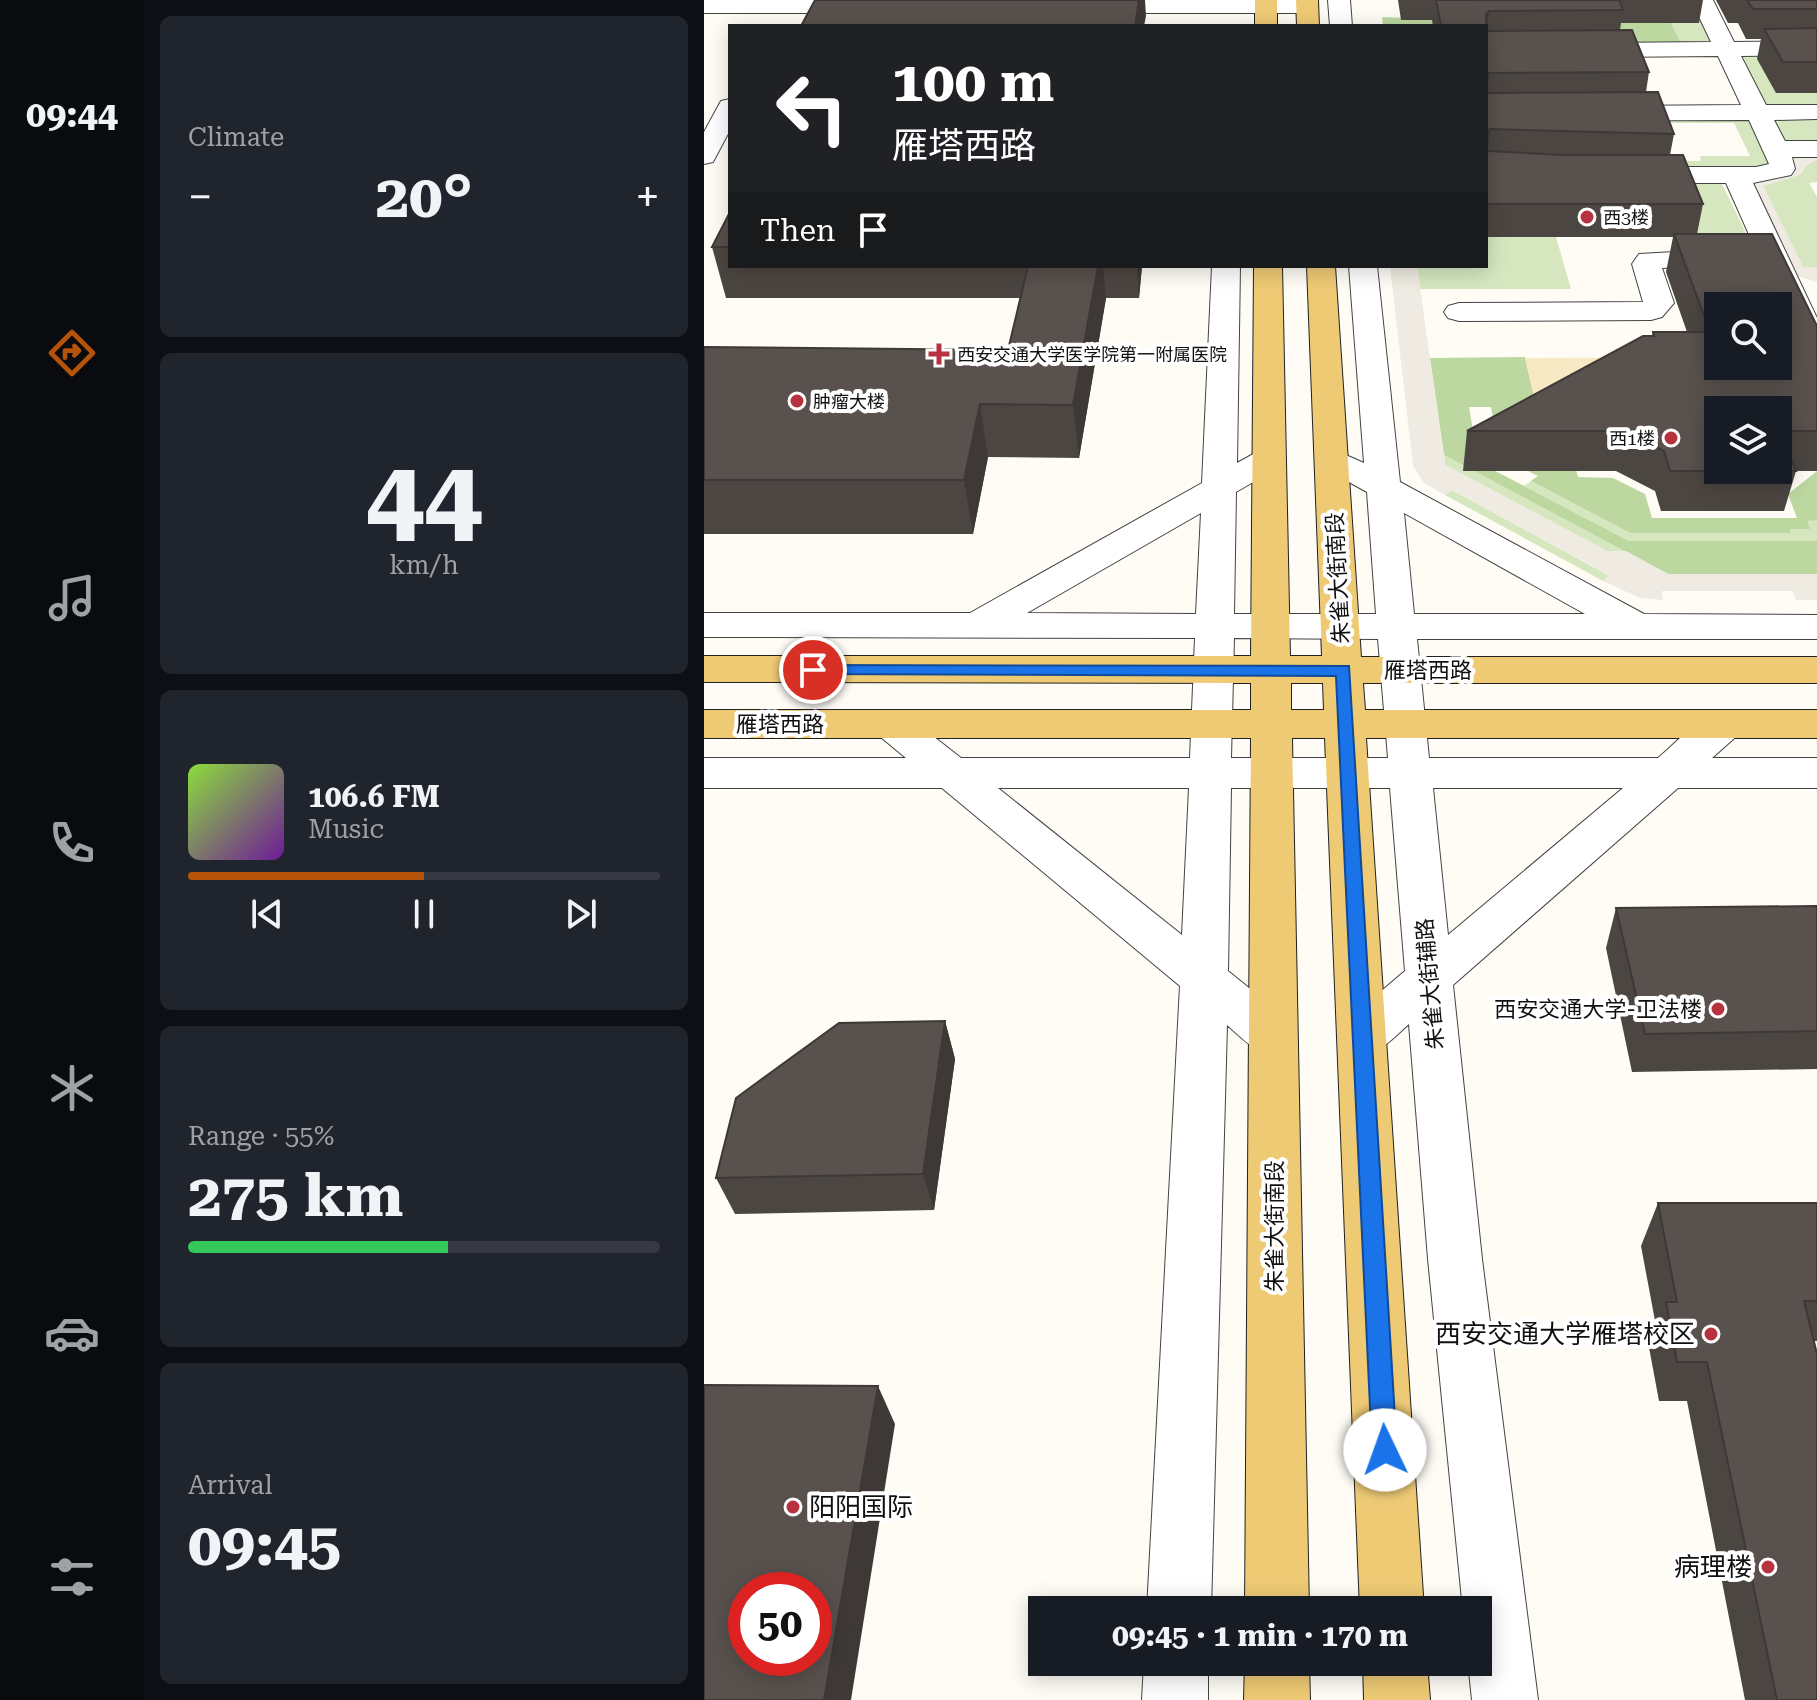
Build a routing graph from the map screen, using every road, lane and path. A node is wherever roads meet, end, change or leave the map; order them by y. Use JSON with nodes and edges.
{"nodes":[{"id":1,"x":1339,"y":0,"type":"edge"},
{"id":2,"x":1702,"y":0,"type":"edge"},
{"id":3,"x":704,"y":6,"type":"edge"},
{"id":4,"x":892,"y":6,"type":"edge"},
{"id":5,"x":1064,"y":6,"type":"edge"},
{"id":6,"x":1234,"y":11,"type":"edge"},
{"id":7,"x":1266,"y":11,"type":"edge"},
{"id":8,"x":1308,"y":11,"type":"edge"},
{"id":9,"x":777,"y":16,"type":"edge"},
{"id":10,"x":1341,"y":24,"type":"edge"},
{"id":11,"x":1817,"y":48,"type":"edge"},
{"id":12,"x":1488,"y":51,"type":"edge"},
{"id":13,"x":1725,"y":51,"type":"junction"},
{"id":14,"x":728,"y":110,"type":"edge"},
{"id":15,"x":1817,"y":112,"type":"edge"},
{"id":16,"x":1488,"y":114,"type":"edge"},
{"id":17,"x":1757,"y":114,"type":"junction"},
{"id":18,"x":1775,"y":149,"type":"junction"},
{"id":19,"x":1817,"y":149,"type":"edge"},
{"id":20,"x":704,"y":156,"type":"edge"},
{"id":21,"x":1602,"y":175,"type":"edge"},
{"id":22,"x":1736,"y":175,"type":"junction"},
{"id":23,"x":1774,"y":258,"type":"junction"},
{"id":24,"x":1226,"y":268,"type":"edge"},
{"id":25,"x":1268,"y":268,"type":"edge"},
{"id":26,"x":1321,"y":268,"type":"edge"},
{"id":27,"x":1363,"y":268,"type":"edge"},
{"id":28,"x":1803,"y":292,"type":"edge"},
{"id":29,"x":1459,"y":312,"type":"dead end"},
{"id":30,"x":1817,"y":351,"type":"edge"},
{"id":31,"x":1269,"y":459,"type":"junction"},
{"id":32,"x":1332,"y":459,"type":"junction"},
{"id":33,"x":1219,"y":488,"type":"junction"},
{"id":34,"x":1384,"y":488,"type":"junction"},
{"id":35,"x":704,"y":625,"type":"edge"},
{"id":36,"x":975,"y":627,"type":"junction"},
{"id":37,"x":1637,"y":627,"type":"junction"},
{"id":38,"x":1817,"y":627,"type":"edge"},
{"id":39,"x":1214,"y":648,"type":"junction"},
{"id":40,"x":1270,"y":648,"type":"junction"},
{"id":41,"x":1342,"y":648,"type":"junction"},
{"id":42,"x":1399,"y":648,"type":"junction"},
{"id":43,"x":704,"y":669,"type":"edge"},
{"id":44,"x":900,"y":670,"type":"junction"},
{"id":45,"x":1714,"y":670,"type":"junction"},
{"id":46,"x":1817,"y":670,"type":"edge"},
{"id":47,"x":704,"y":724,"type":"edge"},
{"id":48,"x":891,"y":724,"type":"junction"},
{"id":49,"x":1211,"y":724,"type":"junction"},
{"id":50,"x":1271,"y":724,"type":"junction"},
{"id":51,"x":1346,"y":724,"type":"junction"},
{"id":52,"x":1406,"y":724,"type":"junction"},
{"id":53,"x":1725,"y":724,"type":"junction"},
{"id":54,"x":1817,"y":724,"type":"edge"},
{"id":55,"x":704,"y":773,"type":"edge"},
{"id":56,"x":952,"y":773,"type":"junction"},
{"id":57,"x":1210,"y":773,"type":"junction"},
{"id":58,"x":1271,"y":773,"type":"junction"},
{"id":59,"x":1349,"y":773,"type":"junction"},
{"id":60,"x":1410,"y":773,"type":"junction"},
{"id":61,"x":1668,"y":773,"type":"junction"},
{"id":62,"x":1817,"y":773,"type":"edge"},
{"id":63,"x":1204,"y":979,"type":"junction"},
{"id":64,"x":1429,"y":979,"type":"junction"},
{"id":65,"x":1273,"y":1035,"type":"junction"},
{"id":66,"x":1363,"y":1035,"type":"junction"},
{"id":67,"x":1180,"y":1596,"type":"edge"},
{"id":68,"x":1277,"y":1596,"type":"edge"},
{"id":69,"x":1391,"y":1596,"type":"edge"},
{"id":70,"x":1176,"y":1676,"type":"edge"},
{"id":71,"x":1277,"y":1676,"type":"edge"},
{"id":72,"x":1396,"y":1676,"type":"edge"},
{"id":73,"x":1175,"y":1700,"type":"edge"},
{"id":74,"x":1277,"y":1700,"type":"edge"},
{"id":75,"x":1397,"y":1700,"type":"edge"},
{"id":76,"x":1505,"y":1700,"type":"edge"}],
"edges":[{"from":1,"to":10,"type":"street"},
{"from":2,"to":13,"type":"street"},
{"from":3,"to":9,"type":"street"},
{"from":4,"to":9,"type":"street"},
{"from":5,"to":6,"type":"street"},
{"from":6,"to":7,"type":"street"},
{"from":7,"to":8,"type":"street"},
{"from":11,"to":13,"type":"street"},
{"from":12,"to":13,"type":"street"},
{"from":13,"to":17,"type":"street"},
{"from":14,"to":20,"type":"street"},
{"from":15,"to":17,"type":"street"},
{"from":16,"to":17,"type":"street"},
{"from":17,"to":18,"type":"street"},
{"from":18,"to":19,"type":"street"},
{"from":18,"to":22,"type":"street"},
{"from":21,"to":22,"type":"street"},
{"from":22,"to":23,"type":"street"},
{"from":23,"to":28,"type":"street"},
{"from":23,"to":29,"type":"street"},
{"from":24,"to":33,"type":"street"},
{"from":25,"to":31,"type":"main road","name":"朱雀大街南段"},
{"from":26,"to":32,"type":"main road","name":"朱雀大街南段"},
{"from":27,"to":34,"type":"street","name":"朱雀大街辅路"},
{"from":28,"to":30,"type":"street"},
{"from":31,"to":33,"type":"street"},
{"from":31,"to":40,"type":"main road","name":"朱雀大街南段"},
{"from":32,"to":34,"type":"street"},
{"from":32,"to":41,"type":"main road","name":"朱雀大街南段"},
{"from":33,"to":36,"type":"street"},
{"from":33,"to":39,"type":"street"},
{"from":34,"to":37,"type":"street"},
{"from":34,"to":42,"type":"street","name":"朱雀大街辅路"},
{"from":35,"to":36,"type":"street"},
{"from":36,"to":39,"type":"street"},
{"from":36,"to":44,"type":"street"},
{"from":37,"to":38,"type":"street"},
{"from":37,"to":42,"type":"street"},
{"from":37,"to":45,"type":"street"},
{"from":39,"to":40,"type":"main road","name":"雁塔西路"},
{"from":39,"to":44,"type":"main road","name":"雁塔西路"},
{"from":39,"to":49,"type":"street"},
{"from":40,"to":41,"type":"main road","name":"雁塔西路"},
{"from":40,"to":50,"type":"main road","name":"朱雀大街南段"},
{"from":41,"to":42,"type":"main road","name":"雁塔西路"},
{"from":41,"to":51,"type":"main road","name":"朱雀大街南段"},
{"from":42,"to":45,"type":"main road","name":"雁塔西路"},
{"from":42,"to":52,"type":"street","name":"朱雀大街辅路"},
{"from":43,"to":44,"type":"main road","name":"雁塔西路"},
{"from":45,"to":46,"type":"main road","name":"雁塔西路"},
{"from":47,"to":48,"type":"main road","name":"雁塔西路"},
{"from":48,"to":49,"type":"main road","name":"雁塔西路"},
{"from":48,"to":56,"type":"street"},
{"from":49,"to":50,"type":"main road","name":"雁塔西路"},
{"from":49,"to":57,"type":"street"},
{"from":50,"to":51,"type":"main road","name":"雁塔西路"},
{"from":50,"to":58,"type":"main road","name":"朱雀大街南段"},
{"from":51,"to":52,"type":"main road","name":"雁塔西路"},
{"from":51,"to":59,"type":"main road","name":"朱雀大街南段"},
{"from":52,"to":53,"type":"main road","name":"雁塔西路"},
{"from":52,"to":60,"type":"street","name":"朱雀大街辅路"},
{"from":53,"to":54,"type":"main road","name":"雁塔西路"},
{"from":53,"to":61,"type":"street"},
{"from":55,"to":56,"type":"street"},
{"from":56,"to":57,"type":"street"},
{"from":56,"to":63,"type":"street"},
{"from":57,"to":58,"type":"street"},
{"from":57,"to":63,"type":"street"},
{"from":58,"to":59,"type":"street"},
{"from":58,"to":65,"type":"main road","name":"朱雀大街南段"},
{"from":59,"to":60,"type":"street"},
{"from":59,"to":66,"type":"main road","name":"朱雀大街南段"},
{"from":60,"to":61,"type":"street"},
{"from":60,"to":64,"type":"street","name":"朱雀大街辅路"},
{"from":61,"to":62,"type":"street"},
{"from":61,"to":64,"type":"street"},
{"from":63,"to":65,"type":"street"},
{"from":63,"to":67,"type":"street"},
{"from":64,"to":66,"type":"street"},
{"from":64,"to":76,"type":"street","name":"朱雀大街辅路"},
{"from":65,"to":68,"type":"main road","name":"朱雀大街南段"},
{"from":66,"to":69,"type":"main road","name":"朱雀大街南段"},
{"from":70,"to":73,"type":"street"},
{"from":71,"to":74,"type":"main road"},
{"from":72,"to":75,"type":"main road"}]}
